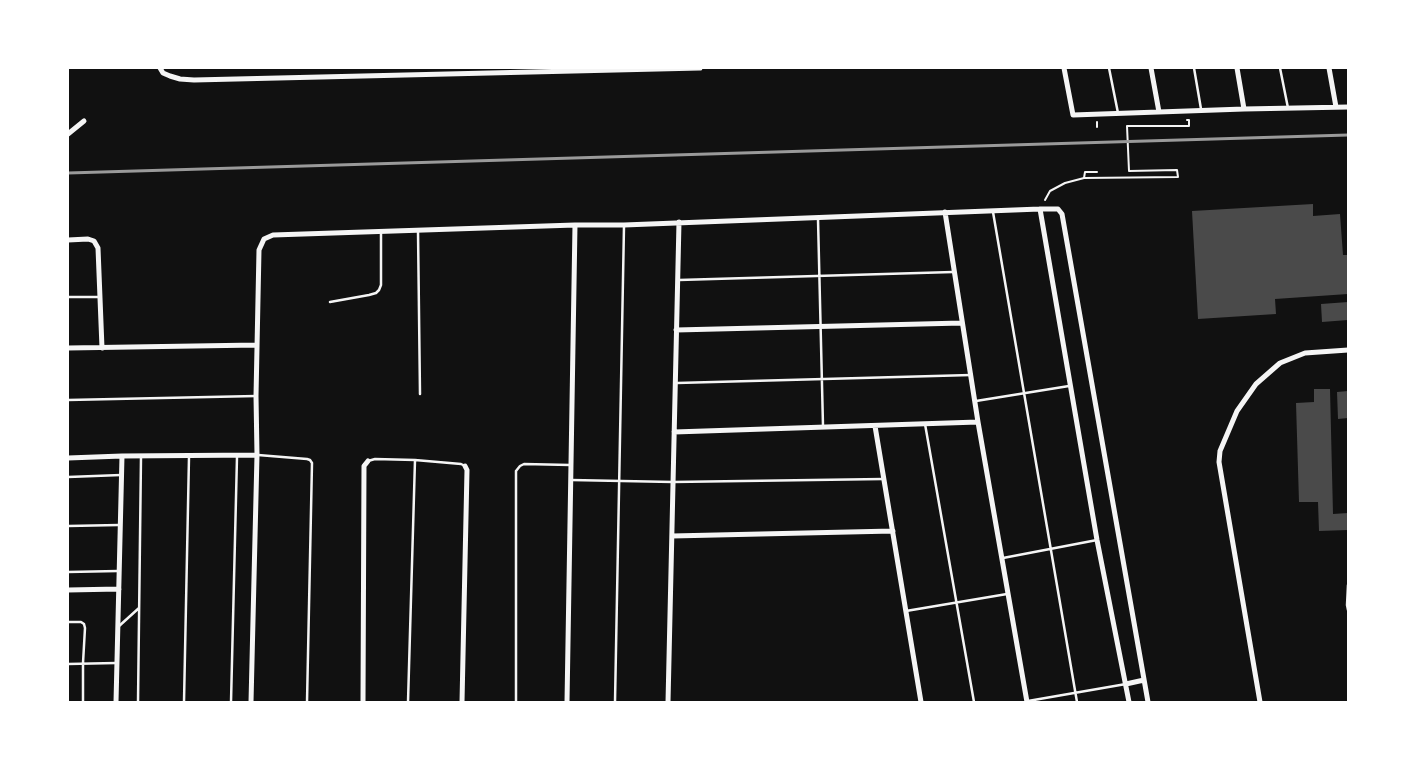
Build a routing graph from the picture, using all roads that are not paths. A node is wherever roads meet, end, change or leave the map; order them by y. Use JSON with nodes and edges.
{"nodes":[{"id":1,"x":160,"y":68,"type":"edge"},
{"id":2,"x":700,"y":68,"type":"edge"},
{"id":3,"x":1064,"y":68,"type":"edge"},
{"id":4,"x":1109,"y":68,"type":"edge"},
{"id":5,"x":1151,"y":68,"type":"edge"},
{"id":6,"x":1194,"y":68,"type":"edge"},
{"id":7,"x":1237,"y":68,"type":"edge"},
{"id":8,"x":1280,"y":68,"type":"edge"},
{"id":9,"x":1329,"y":68,"type":"edge"},
{"id":10,"x":1336,"y":107,"type":"junction"},
{"id":11,"x":1348,"y":107,"type":"edge"},
{"id":12,"x":1288,"y":108,"type":"junction"},
{"id":13,"x":1244,"y":109,"type":"junction"},
{"id":14,"x":1201,"y":111,"type":"junction"},
{"id":15,"x":1159,"y":112,"type":"junction"},
{"id":16,"x":1118,"y":113,"type":"junction"},
{"id":17,"x":84,"y":121,"type":"dead end"},
{"id":18,"x":68,"y":134,"type":"edge"},
{"id":19,"x":1040,"y":209,"type":"junction"},
{"id":20,"x":993,"y":210,"type":"junction"},
{"id":21,"x":945,"y":212,"type":"junction"},
{"id":22,"x":818,"y":217,"type":"junction"},
{"id":23,"x":679,"y":222,"type":"junction"},
{"id":24,"x":574,"y":224,"type":"junction"},
{"id":25,"x":624,"y":224,"type":"junction"},
{"id":26,"x":418,"y":230,"type":"junction"},
{"id":27,"x":381,"y":231,"type":"junction"},
{"id":28,"x":68,"y":240,"type":"edge"},
{"id":29,"x":954,"y":272,"type":"junction"},
{"id":30,"x":820,"y":276,"type":"junction"},
{"id":31,"x":677,"y":280,"type":"junction"},
{"id":32,"x":68,"y":297,"type":"edge"},
{"id":33,"x":100,"y":297,"type":"junction"},
{"id":34,"x":330,"y":302,"type":"dead end"},
{"id":35,"x":962,"y":323,"type":"junction"},
{"id":36,"x":821,"y":327,"type":"junction"},
{"id":37,"x":676,"y":330,"type":"junction"},
{"id":38,"x":257,"y":345,"type":"junction"},
{"id":39,"x":68,"y":348,"type":"edge"},
{"id":40,"x":102,"y":348,"type":"junction"},
{"id":41,"x":1348,"y":350,"type":"edge"},
{"id":42,"x":971,"y":375,"type":"junction"},
{"id":43,"x":822,"y":379,"type":"junction"},
{"id":44,"x":675,"y":383,"type":"junction"},
{"id":45,"x":1071,"y":386,"type":"junction"},
{"id":46,"x":1024,"y":393,"type":"junction"},
{"id":47,"x":420,"y":394,"type":"dead end"},
{"id":48,"x":256,"y":396,"type":"junction"},
{"id":49,"x":68,"y":400,"type":"edge"},
{"id":50,"x":975,"y":401,"type":"junction"},
{"id":51,"x":978,"y":422,"type":"junction"},
{"id":52,"x":925,"y":424,"type":"junction"},
{"id":53,"x":875,"y":426,"type":"junction"},
{"id":54,"x":823,"y":427,"type":"junction"},
{"id":55,"x":674,"y":432,"type":"junction"},
{"id":56,"x":190,"y":455,"type":"junction"},
{"id":57,"x":237,"y":455,"type":"junction"},
{"id":58,"x":257,"y":455,"type":"junction"},
{"id":59,"x":122,"y":456,"type":"junction"},
{"id":60,"x":142,"y":456,"type":"junction"},
{"id":61,"x":68,"y":458,"type":"edge"},
{"id":62,"x":414,"y":460,"type":"junction"},
{"id":63,"x":368,"y":461,"type":"joint"},
{"id":64,"x":571,"y":465,"type":"junction"},
{"id":65,"x":465,"y":466,"type":"joint"},
{"id":66,"x":121,"y":475,"type":"junction"},
{"id":67,"x":68,"y":477,"type":"edge"},
{"id":68,"x":884,"y":479,"type":"junction"},
{"id":69,"x":571,"y":480,"type":"junction"},
{"id":70,"x":619,"y":482,"type":"junction"},
{"id":71,"x":673,"y":482,"type":"junction"},
{"id":72,"x":120,"y":525,"type":"junction"},
{"id":73,"x":68,"y":526,"type":"edge"},
{"id":74,"x":893,"y":531,"type":"junction"},
{"id":75,"x":672,"y":536,"type":"junction"},
{"id":76,"x":1097,"y":540,"type":"junction"},
{"id":77,"x":1051,"y":549,"type":"junction"},
{"id":78,"x":1002,"y":558,"type":"junction"},
{"id":79,"x":119,"y":571,"type":"junction"},
{"id":80,"x":68,"y":572,"type":"edge"},
{"id":81,"x":1348,"y":585,"type":"edge"},
{"id":82,"x":119,"y":589,"type":"junction"},
{"id":83,"x":68,"y":590,"type":"edge"},
{"id":84,"x":1008,"y":594,"type":"junction"},
{"id":85,"x":956,"y":603,"type":"junction"},
{"id":86,"x":140,"y":608,"type":"junction"},
{"id":87,"x":1348,"y":610,"type":"edge"},
{"id":88,"x":906,"y":611,"type":"junction"},
{"id":89,"x":68,"y":622,"type":"edge"},
{"id":90,"x":118,"y":627,"type":"junction"},
{"id":91,"x":117,"y":663,"type":"junction"},
{"id":92,"x":68,"y":664,"type":"edge"},
{"id":93,"x":83,"y":664,"type":"junction"},
{"id":94,"x":1144,"y":680,"type":"junction"},
{"id":95,"x":1126,"y":684,"type":"junction"},
{"id":96,"x":1076,"y":693,"type":"junction"},
{"id":97,"x":83,"y":702,"type":"edge"},
{"id":98,"x":116,"y":702,"type":"edge"},
{"id":99,"x":138,"y":702,"type":"edge"},
{"id":100,"x":184,"y":702,"type":"edge"},
{"id":101,"x":231,"y":702,"type":"edge"},
{"id":102,"x":251,"y":702,"type":"edge"},
{"id":103,"x":307,"y":702,"type":"edge"},
{"id":104,"x":363,"y":702,"type":"edge"},
{"id":105,"x":408,"y":702,"type":"edge"},
{"id":106,"x":462,"y":702,"type":"edge"},
{"id":107,"x":516,"y":702,"type":"edge"},
{"id":108,"x":567,"y":702,"type":"edge"},
{"id":109,"x":615,"y":702,"type":"edge"},
{"id":110,"x":668,"y":702,"type":"edge"},
{"id":111,"x":921,"y":702,"type":"edge"},
{"id":112,"x":974,"y":702,"type":"edge"},
{"id":113,"x":1027,"y":702,"type":"edge"},
{"id":114,"x":1077,"y":702,"type":"edge"},
{"id":115,"x":1129,"y":702,"type":"edge"},
{"id":116,"x":1148,"y":702,"type":"edge"},
{"id":117,"x":1260,"y":702,"type":"edge"}],
"edges":[{"from":1,"to":2,"type":"street"},
{"from":3,"to":16,"type":"street"},
{"from":4,"to":16,"type":"lane"},
{"from":5,"to":15,"type":"street"},
{"from":6,"to":14,"type":"lane"},
{"from":7,"to":13,"type":"street"},
{"from":8,"to":12,"type":"lane"},
{"from":9,"to":10,"type":"street"},
{"from":10,"to":11,"type":"street"},
{"from":10,"to":12,"type":"street"},
{"from":12,"to":13,"type":"street"},
{"from":13,"to":14,"type":"street"},
{"from":14,"to":15,"type":"street"},
{"from":15,"to":16,"type":"street"},
{"from":17,"to":18,"type":"street"},
{"from":19,"to":20,"type":"street"},
{"from":19,"to":45,"type":"street"},
{"from":19,"to":94,"type":"street"},
{"from":20,"to":21,"type":"street"},
{"from":20,"to":46,"type":"lane"},
{"from":21,"to":22,"type":"street"},
{"from":21,"to":29,"type":"street"},
{"from":22,"to":23,"type":"street"},
{"from":22,"to":30,"type":"lane"},
{"from":23,"to":25,"type":"street"},
{"from":23,"to":31,"type":"street"},
{"from":24,"to":25,"type":"street"},
{"from":24,"to":26,"type":"street"},
{"from":24,"to":64,"type":"street"},
{"from":25,"to":70,"type":"lane"},
{"from":26,"to":27,"type":"street"},
{"from":26,"to":47,"type":"lane"},
{"from":27,"to":34,"type":"lane"},
{"from":27,"to":38,"type":"street"},
{"from":28,"to":33,"type":"street"},
{"from":29,"to":30,"type":"lane"},
{"from":29,"to":35,"type":"street"},
{"from":30,"to":31,"type":"lane"},
{"from":30,"to":36,"type":"lane"},
{"from":31,"to":37,"type":"street"},
{"from":32,"to":33,"type":"lane"},
{"from":33,"to":40,"type":"street"},
{"from":35,"to":36,"type":"street"},
{"from":35,"to":42,"type":"street"},
{"from":36,"to":37,"type":"street"},
{"from":36,"to":43,"type":"lane"},
{"from":37,"to":44,"type":"street"},
{"from":38,"to":40,"type":"street"},
{"from":38,"to":48,"type":"street"},
{"from":39,"to":40,"type":"street"},
{"from":41,"to":117,"type":"street"},
{"from":42,"to":43,"type":"lane"},
{"from":42,"to":50,"type":"street"},
{"from":43,"to":44,"type":"lane"},
{"from":43,"to":54,"type":"lane"},
{"from":44,"to":55,"type":"street"},
{"from":45,"to":46,"type":"lane"},
{"from":45,"to":76,"type":"street"},
{"from":46,"to":50,"type":"lane"},
{"from":46,"to":77,"type":"lane"},
{"from":48,"to":49,"type":"lane"},
{"from":48,"to":58,"type":"street"},
{"from":50,"to":51,"type":"street"},
{"from":51,"to":52,"type":"street"},
{"from":51,"to":78,"type":"street"},
{"from":52,"to":53,"type":"street"},
{"from":52,"to":85,"type":"lane"},
{"from":53,"to":54,"type":"street"},
{"from":53,"to":68,"type":"street"},
{"from":54,"to":55,"type":"street"},
{"from":55,"to":71,"type":"street"},
{"from":56,"to":57,"type":"street"},
{"from":56,"to":60,"type":"street"},
{"from":56,"to":100,"type":"lane"},
{"from":57,"to":58,"type":"street"},
{"from":57,"to":101,"type":"lane"},
{"from":58,"to":102,"type":"street"},
{"from":58,"to":103,"type":"lane"},
{"from":59,"to":60,"type":"street"},
{"from":59,"to":61,"type":"street"},
{"from":59,"to":66,"type":"street"},
{"from":60,"to":86,"type":"lane"},
{"from":62,"to":63,"type":"lane"},
{"from":62,"to":65,"type":"lane"},
{"from":62,"to":105,"type":"lane"},
{"from":63,"to":104,"type":"street"},
{"from":64,"to":69,"type":"street"},
{"from":64,"to":107,"type":"lane"},
{"from":65,"to":106,"type":"street"},
{"from":66,"to":67,"type":"lane"},
{"from":66,"to":72,"type":"street"},
{"from":68,"to":71,"type":"lane"},
{"from":68,"to":74,"type":"street"},
{"from":69,"to":70,"type":"lane"},
{"from":69,"to":108,"type":"street"},
{"from":70,"to":71,"type":"lane"},
{"from":70,"to":109,"type":"lane"},
{"from":71,"to":75,"type":"street"},
{"from":72,"to":73,"type":"lane"},
{"from":72,"to":79,"type":"street"},
{"from":74,"to":75,"type":"street"},
{"from":74,"to":88,"type":"street"},
{"from":75,"to":110,"type":"street"},
{"from":76,"to":77,"type":"lane"},
{"from":76,"to":95,"type":"street"},
{"from":77,"to":78,"type":"lane"},
{"from":77,"to":96,"type":"lane"},
{"from":78,"to":84,"type":"street"},
{"from":79,"to":80,"type":"lane"},
{"from":79,"to":82,"type":"street"},
{"from":81,"to":87,"type":"lane"},
{"from":82,"to":83,"type":"street"},
{"from":82,"to":90,"type":"street"},
{"from":84,"to":85,"type":"lane"},
{"from":84,"to":113,"type":"street"},
{"from":85,"to":88,"type":"lane"},
{"from":85,"to":112,"type":"lane"},
{"from":86,"to":90,"type":"lane"},
{"from":86,"to":99,"type":"lane"},
{"from":88,"to":111,"type":"street"},
{"from":89,"to":93,"type":"lane"},
{"from":90,"to":91,"type":"street"},
{"from":91,"to":93,"type":"lane"},
{"from":91,"to":98,"type":"street"},
{"from":92,"to":93,"type":"lane"},
{"from":93,"to":97,"type":"lane"},
{"from":94,"to":95,"type":"street"},
{"from":94,"to":116,"type":"street"},
{"from":95,"to":96,"type":"lane"},
{"from":95,"to":115,"type":"street"},
{"from":96,"to":113,"type":"lane"},
{"from":96,"to":114,"type":"lane"}]}
